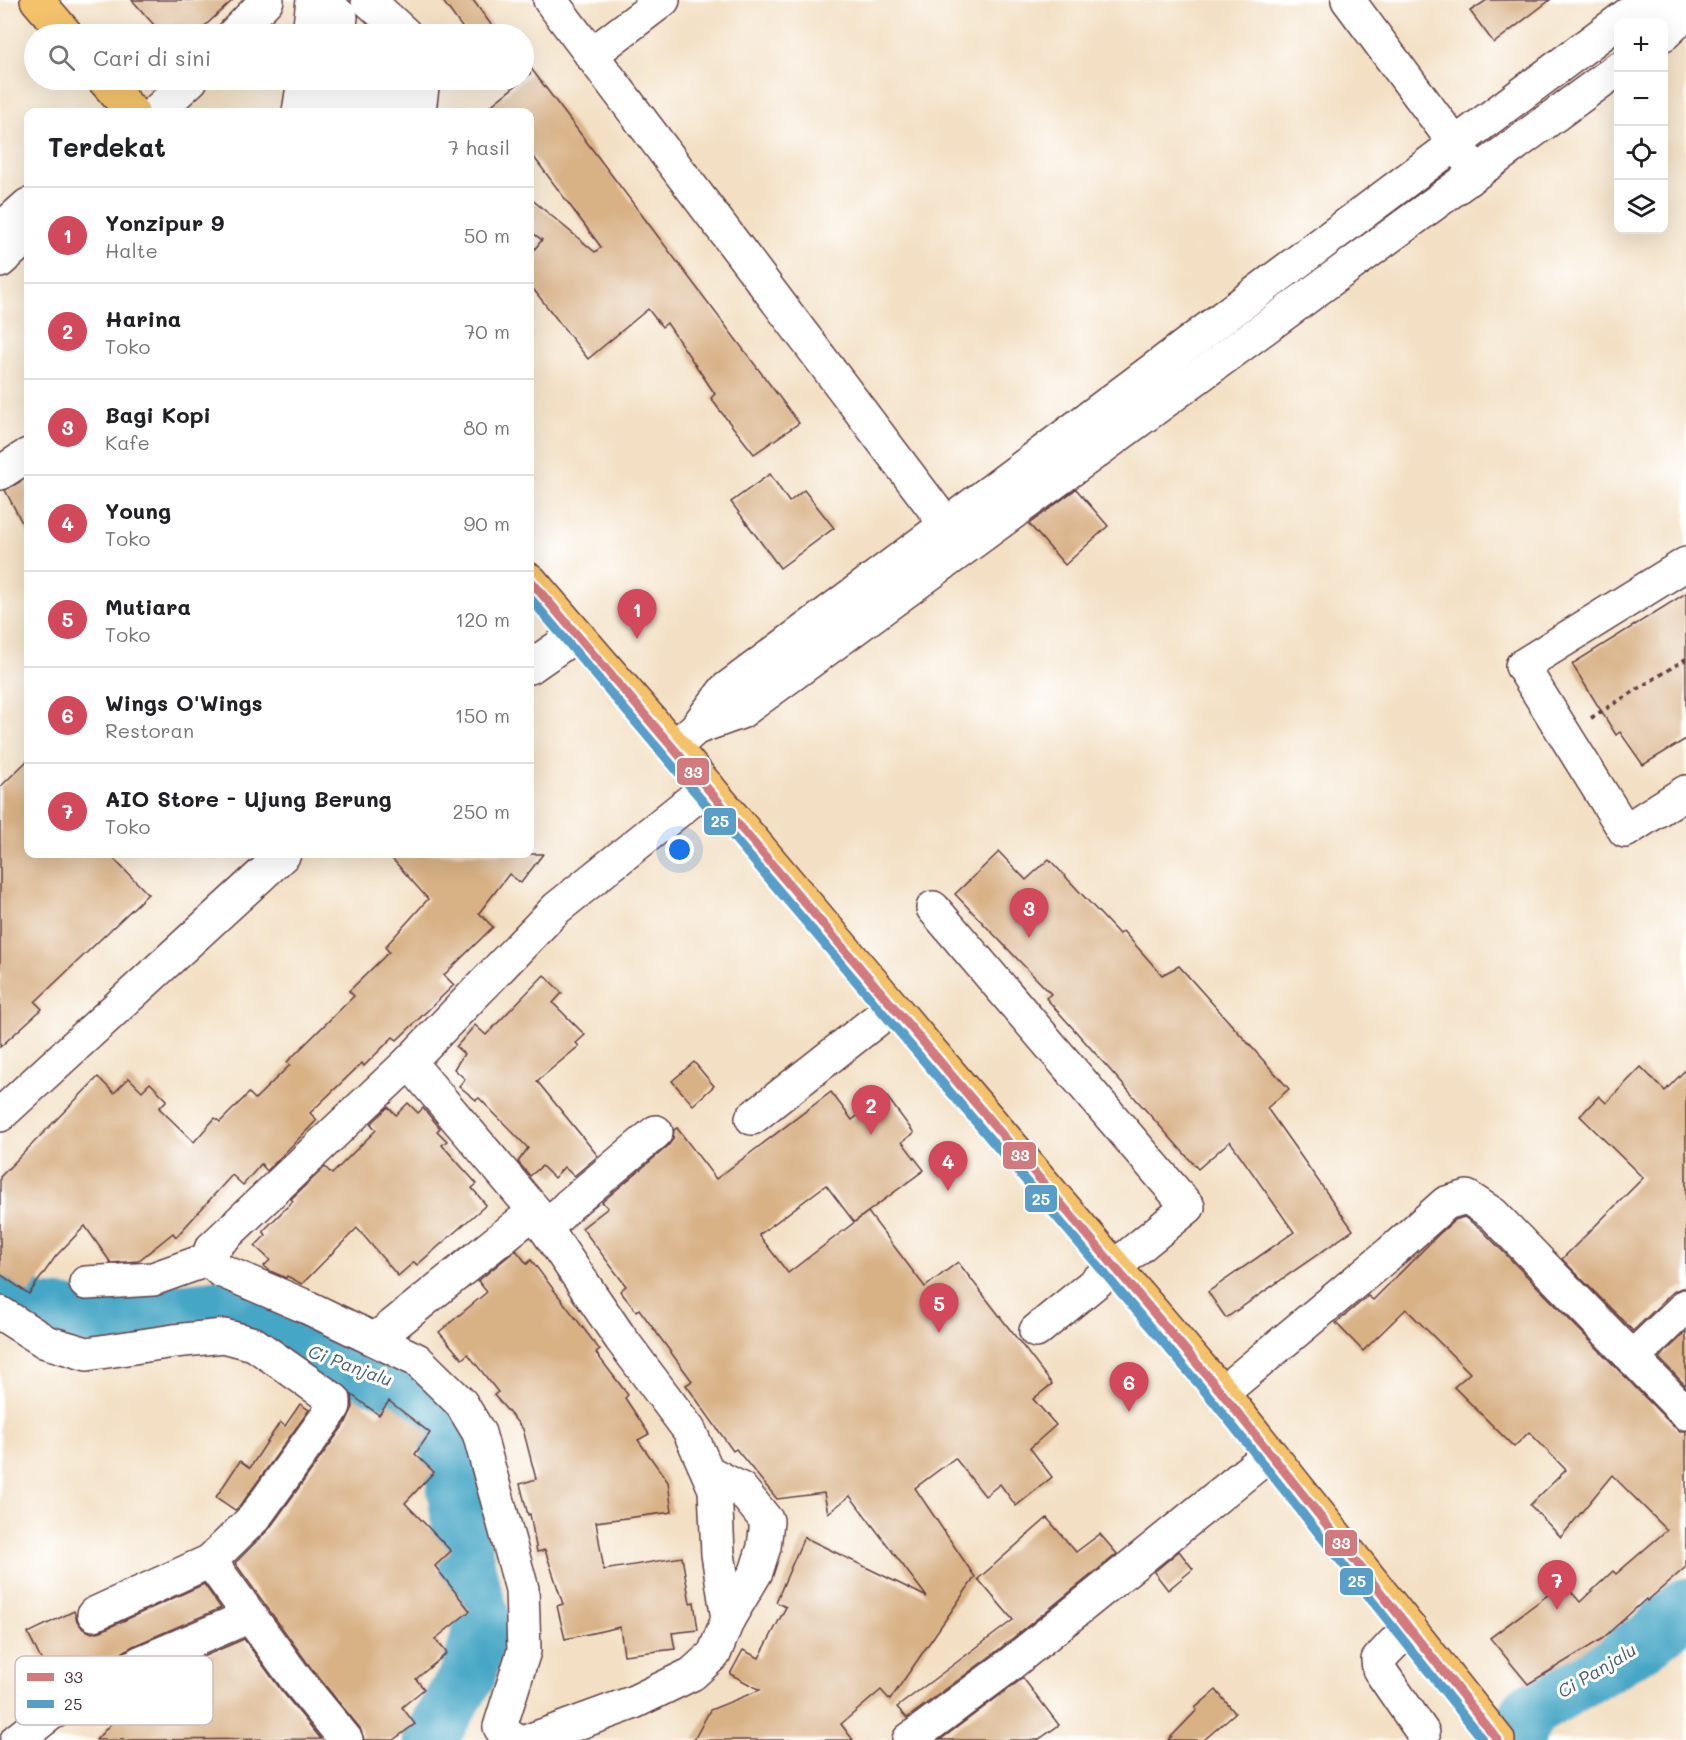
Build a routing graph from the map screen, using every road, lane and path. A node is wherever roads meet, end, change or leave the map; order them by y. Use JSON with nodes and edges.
{"nodes":[{"id":1,"x":37,"y":0,"type":"edge"},
{"id":2,"x":267,"y":0,"type":"edge"},
{"id":3,"x":313,"y":0,"type":"edge"},
{"id":4,"x":322,"y":0,"type":"edge"},
{"id":5,"x":550,"y":0,"type":"edge"},
{"id":6,"x":663,"y":0,"type":"edge"},
{"id":7,"x":1348,"y":0,"type":"edge"},
{"id":8,"x":1686,"y":8,"type":"edge"},
{"id":9,"x":1686,"y":13,"type":"edge"},
{"id":10,"x":57,"y":24,"type":"edge"},
{"id":11,"x":244,"y":24,"type":"edge"},
{"id":12,"x":310,"y":24,"type":"edge"},
{"id":13,"x":341,"y":24,"type":"edge"},
{"id":14,"x":1668,"y":30,"type":"edge"},
{"id":15,"x":591,"y":55,"type":"junction"},
{"id":16,"x":1614,"y":72,"type":"edge"},
{"id":17,"x":113,"y":90,"type":"edge"},
{"id":18,"x":180,"y":90,"type":"edge"},
{"id":19,"x":302,"y":90,"type":"edge"},
{"id":20,"x":333,"y":90,"type":"edge"},
{"id":21,"x":364,"y":90,"type":"edge"},
{"id":22,"x":395,"y":90,"type":"edge"},
{"id":23,"x":422,"y":90,"type":"edge"},
{"id":24,"x":128,"y":108,"type":"edge"},
{"id":25,"x":160,"y":108,"type":"edge"},
{"id":26,"x":300,"y":108,"type":"edge"},
{"id":27,"x":330,"y":108,"type":"edge"},
{"id":28,"x":353,"y":108,"type":"edge"},
{"id":29,"x":389,"y":108,"type":"edge"},
{"id":30,"x":416,"y":108,"type":"edge"},
{"id":31,"x":1455,"y":144,"type":"junction"},
{"id":32,"x":1476,"y":172,"type":"junction"},
{"id":33,"x":24,"y":209,"type":"edge"},
{"id":34,"x":0,"y":230,"type":"edge"},
{"id":35,"x":24,"y":240,"type":"edge"},
{"id":36,"x":0,"y":261,"type":"edge"},
{"id":37,"x":24,"y":457,"type":"edge"},
{"id":38,"x":0,"y":472,"type":"edge"},
{"id":39,"x":955,"y":536,"type":"junction"},
{"id":40,"x":1686,"y":564,"type":"edge"},
{"id":41,"x":534,"y":585,"type":"edge"},
{"id":42,"x":576,"y":635,"type":"junction"},
{"id":43,"x":1686,"y":659,"type":"edge"},
{"id":44,"x":534,"y":665,"type":"edge"},
{"id":45,"x":1565,"y":735,"type":"junction"},
{"id":46,"x":685,"y":737,"type":"junction"},
{"id":47,"x":708,"y":787,"type":"junction"},
{"id":48,"x":1686,"y":792,"type":"edge"},
{"id":49,"x":280,"y":858,"type":"edge"},
{"id":50,"x":933,"y":908,"type":"dead end"},
{"id":51,"x":892,"y":1007,"type":"junction"},
{"id":52,"x":409,"y":1062,"type":"junction"},
{"id":53,"x":0,"y":1115,"type":"edge"},
{"id":54,"x":752,"y":1118,"type":"dead end"},
{"id":55,"x":656,"y":1132,"type":"dead end"},
{"id":56,"x":541,"y":1220,"type":"junction"},
{"id":57,"x":209,"y":1259,"type":"junction"},
{"id":58,"x":1115,"y":1268,"type":"junction"},
{"id":59,"x":86,"y":1283,"type":"dead end"},
{"id":60,"x":1686,"y":1306,"type":"edge"},
{"id":61,"x":0,"y":1313,"type":"edge"},
{"id":62,"x":1036,"y":1331,"type":"dead end"},
{"id":63,"x":376,"y":1339,"type":"junction"},
{"id":64,"x":1632,"y":1358,"type":"junction"},
{"id":65,"x":1222,"y":1393,"type":"junction"},
{"id":66,"x":1686,"y":1413,"type":"edge"},
{"id":67,"x":1270,"y":1454,"type":"junction"},
{"id":68,"x":708,"y":1472,"type":"junction"},
{"id":69,"x":210,"y":1561,"type":"junction"},
{"id":70,"x":94,"y":1614,"type":"dead end"},
{"id":71,"x":250,"y":1616,"type":"junction"},
{"id":72,"x":728,"y":1619,"type":"junction"},
{"id":73,"x":1411,"y":1630,"type":"junction"},
{"id":74,"x":156,"y":1656,"type":"edge"},
{"id":75,"x":36,"y":1725,"type":"edge"},
{"id":76,"x":17,"y":1740,"type":"edge"},
{"id":77,"x":346,"y":1740,"type":"edge"},
{"id":78,"x":515,"y":1740,"type":"edge"},
{"id":79,"x":531,"y":1740,"type":"edge"},
{"id":80,"x":909,"y":1740,"type":"edge"},
{"id":81,"x":1423,"y":1740,"type":"edge"},
{"id":82,"x":1498,"y":1740,"type":"edge"}],
"edges":[{"from":1,"to":10,"type":"highway"},
{"from":2,"to":11,"type":"street"},
{"from":3,"to":12,"type":"street"},
{"from":4,"to":13,"type":"street"},
{"from":5,"to":15,"type":"street"},
{"from":6,"to":15,"type":"street"},
{"from":7,"to":31,"type":"street"},
{"from":8,"to":31,"type":"street"},
{"from":9,"to":14,"type":"street"},
{"from":15,"to":39,"type":"street"},
{"from":16,"to":32,"type":"street"},
{"from":17,"to":24,"type":"highway"},
{"from":18,"to":25,"type":"street"},
{"from":19,"to":26,"type":"street"},
{"from":20,"to":27,"type":"street"},
{"from":21,"to":28,"type":"street"},
{"from":22,"to":29,"type":"street"},
{"from":23,"to":30,"type":"street"},
{"from":31,"to":32,"type":"street"},
{"from":31,"to":39,"type":"street"},
{"from":32,"to":39,"type":"street"},
{"from":33,"to":34,"type":"street"},
{"from":35,"to":36,"type":"street"},
{"from":37,"to":38,"type":"street"},
{"from":39,"to":46,"type":"street"},
{"from":40,"to":45,"type":"street"},
{"from":41,"to":42,"type":"highway"},
{"from":42,"to":44,"type":"street"},
{"from":42,"to":46,"type":"highway"},
{"from":43,"to":45,"type":"path"},
{"from":45,"to":48,"type":"street"},
{"from":46,"to":47,"type":"highway"},
{"from":47,"to":51,"type":"highway"},
{"from":47,"to":52,"type":"street"},
{"from":49,"to":53,"type":"street"},
{"from":50,"to":58,"type":"street"},
{"from":51,"to":54,"type":"street"},
{"from":51,"to":58,"type":"highway"},
{"from":52,"to":56,"type":"street"},
{"from":52,"to":57,"type":"street"},
{"from":55,"to":56,"type":"street"},
{"from":56,"to":63,"type":"street"},
{"from":56,"to":68,"type":"street"},
{"from":57,"to":59,"type":"street"},
{"from":57,"to":63,"type":"street"},
{"from":58,"to":62,"type":"street"},
{"from":58,"to":65,"type":"highway"},
{"from":60,"to":64,"type":"street"},
{"from":61,"to":69,"type":"street"},
{"from":63,"to":78,"type":"street"},
{"from":64,"to":65,"type":"street"},
{"from":64,"to":66,"type":"street"},
{"from":65,"to":67,"type":"highway"},
{"from":67,"to":73,"type":"highway"},
{"from":67,"to":80,"type":"street"},
{"from":68,"to":72,"type":"street"},
{"from":68,"to":72,"type":"street"},
{"from":69,"to":70,"type":"street"},
{"from":69,"to":71,"type":"street"},
{"from":71,"to":74,"type":"street"},
{"from":71,"to":77,"type":"street"},
{"from":72,"to":79,"type":"street"},
{"from":73,"to":81,"type":"street"},
{"from":73,"to":82,"type":"highway"},
{"from":75,"to":76,"type":"street"}]}
